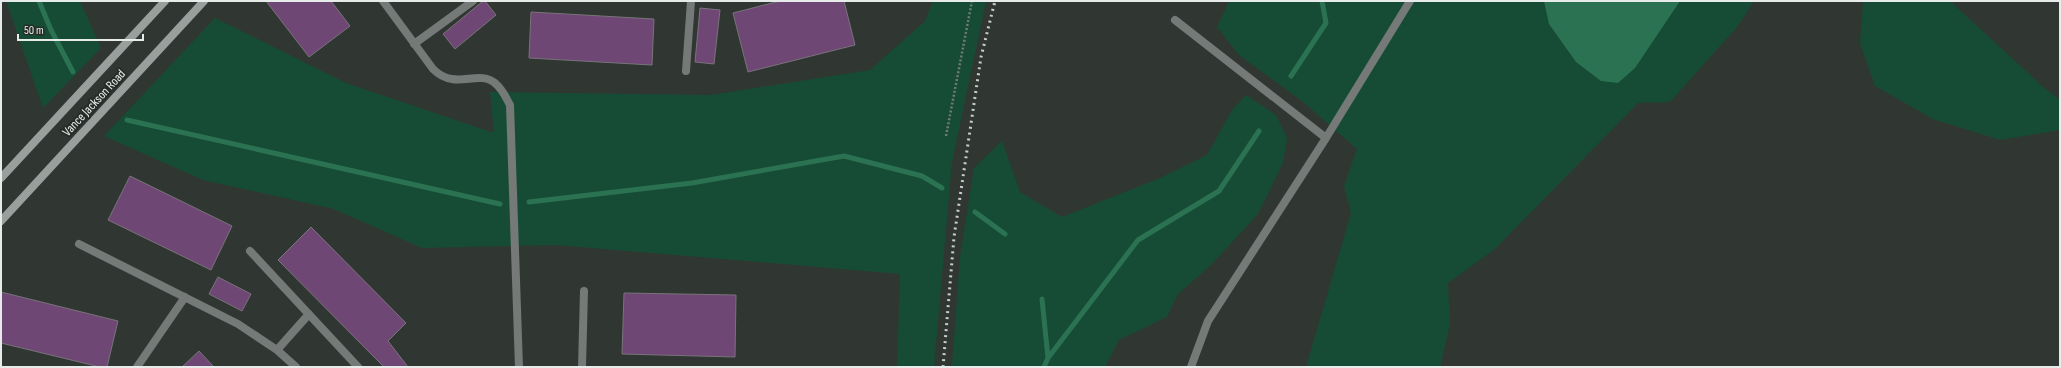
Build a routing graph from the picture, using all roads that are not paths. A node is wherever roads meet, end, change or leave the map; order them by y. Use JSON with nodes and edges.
{"nodes":[{"id":1,"x":165,"y":1,"type":"edge"},
{"id":2,"x":204,"y":1,"type":"edge"},
{"id":3,"x":383,"y":1,"type":"edge"},
{"id":4,"x":473,"y":1,"type":"edge"},
{"id":5,"x":691,"y":1,"type":"edge"},
{"id":6,"x":1410,"y":1,"type":"edge"},
{"id":7,"x":1175,"y":20,"type":"dead end"},
{"id":8,"x":414,"y":44,"type":"junction"},
{"id":9,"x":686,"y":71,"type":"dead end"},
{"id":10,"x":1326,"y":138,"type":"junction"},
{"id":11,"x":1,"y":178,"type":"edge"},
{"id":12,"x":1,"y":221,"type":"edge"},
{"id":13,"x":79,"y":244,"type":"dead end"},
{"id":14,"x":250,"y":251,"type":"dead end"},
{"id":15,"x":584,"y":292,"type":"dead end"},
{"id":16,"x":185,"y":298,"type":"junction"},
{"id":17,"x":309,"y":314,"type":"junction"},
{"id":18,"x":277,"y":350,"type":"junction"},
{"id":19,"x":137,"y":367,"type":"edge"},
{"id":20,"x":296,"y":367,"type":"edge"},
{"id":21,"x":358,"y":367,"type":"edge"},
{"id":22,"x":519,"y":367,"type":"edge"},
{"id":23,"x":582,"y":367,"type":"edge"},
{"id":24,"x":1191,"y":367,"type":"edge"}],
"edges":[{"from":1,"to":11,"type":"main road","name":"Vance Jackson Road"},
{"from":2,"to":12,"type":"main road","name":"Vance Jackson Road"},
{"from":3,"to":8,"type":"lane"},
{"from":4,"to":8,"type":"lane"},
{"from":5,"to":9,"type":"lane"},
{"from":6,"to":10,"type":"lane"},
{"from":7,"to":10,"type":"lane"},
{"from":8,"to":22,"type":"lane"},
{"from":10,"to":24,"type":"lane"},
{"from":13,"to":16,"type":"lane"},
{"from":14,"to":17,"type":"lane"},
{"from":15,"to":23,"type":"lane"},
{"from":16,"to":18,"type":"lane"},
{"from":16,"to":19,"type":"lane"},
{"from":17,"to":18,"type":"lane"},
{"from":17,"to":21,"type":"lane"},
{"from":18,"to":20,"type":"lane"}]}
